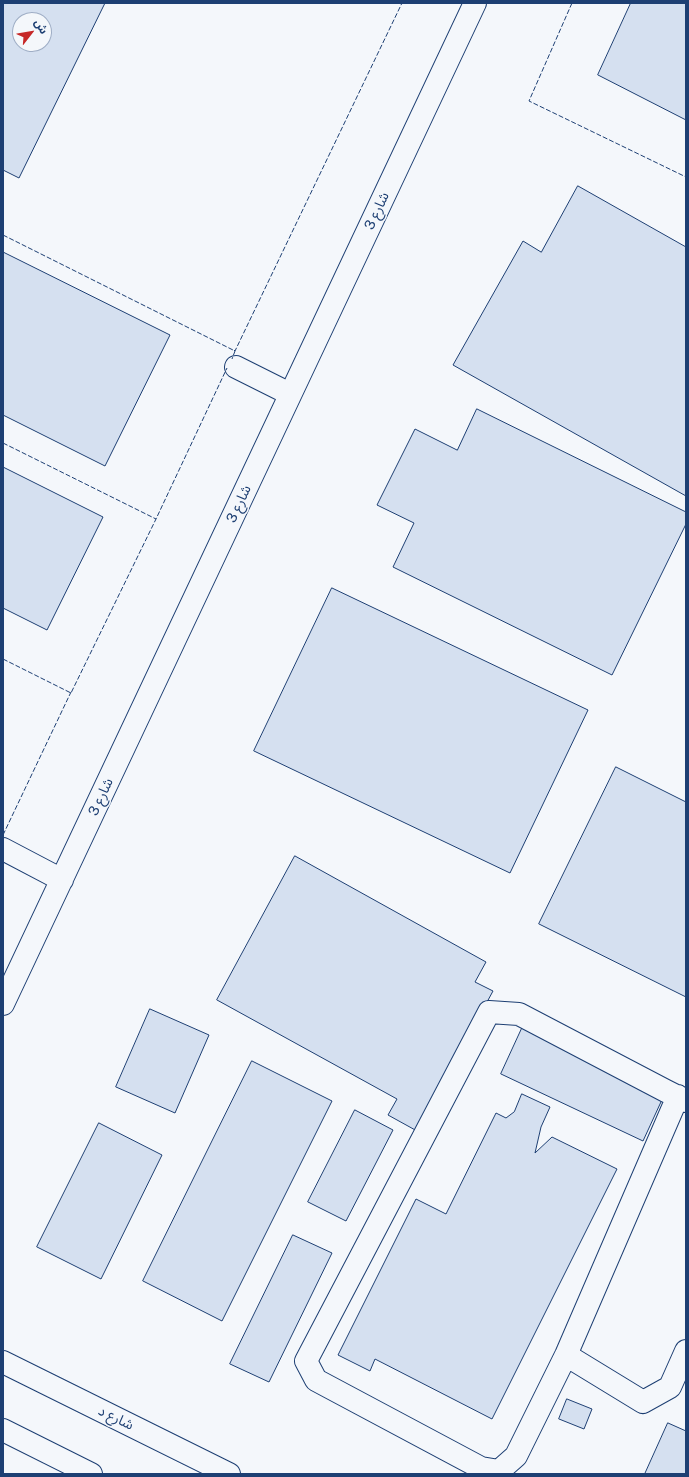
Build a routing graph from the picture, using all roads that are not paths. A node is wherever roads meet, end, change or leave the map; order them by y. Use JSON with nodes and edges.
{"nodes":[{"id":1,"x":475,"y":3,"type":"edge"},
{"id":2,"x":236,"y":367,"type":"dead end"},
{"id":3,"x":290,"y":394,"type":"junction"},
{"id":4,"x":3,"y":849,"type":"edge"},
{"id":5,"x":62,"y":880,"type":"junction"},
{"id":6,"x":3,"y":1004,"type":"edge"},
{"id":7,"x":682,"y":1099,"type":"edge"},
{"id":8,"x":686,"y":1351,"type":"edge"},
{"id":9,"x":566,"y":1355,"type":"junction"},
{"id":10,"x":3,"y":1362,"type":"edge"},
{"id":11,"x":3,"y":1430,"type":"edge"},
{"id":12,"x":91,"y":1474,"type":"edge"},
{"id":13,"x":229,"y":1474,"type":"edge"}],
"edges":[{"from":1,"to":3,"type":"street","name":"شارع 3"},
{"from":2,"to":3,"type":"street"},
{"from":3,"to":5,"type":"street","name":"شارع 3"},
{"from":4,"to":5,"type":"street"},
{"from":5,"to":6,"type":"street","name":"شارع 3"},
{"from":7,"to":9,"type":"street"},
{"from":7,"to":9,"type":"street"},
{"from":8,"to":9,"type":"street"},
{"from":10,"to":13,"type":"street","name":"شارع د"},
{"from":11,"to":12,"type":"street"}]}
